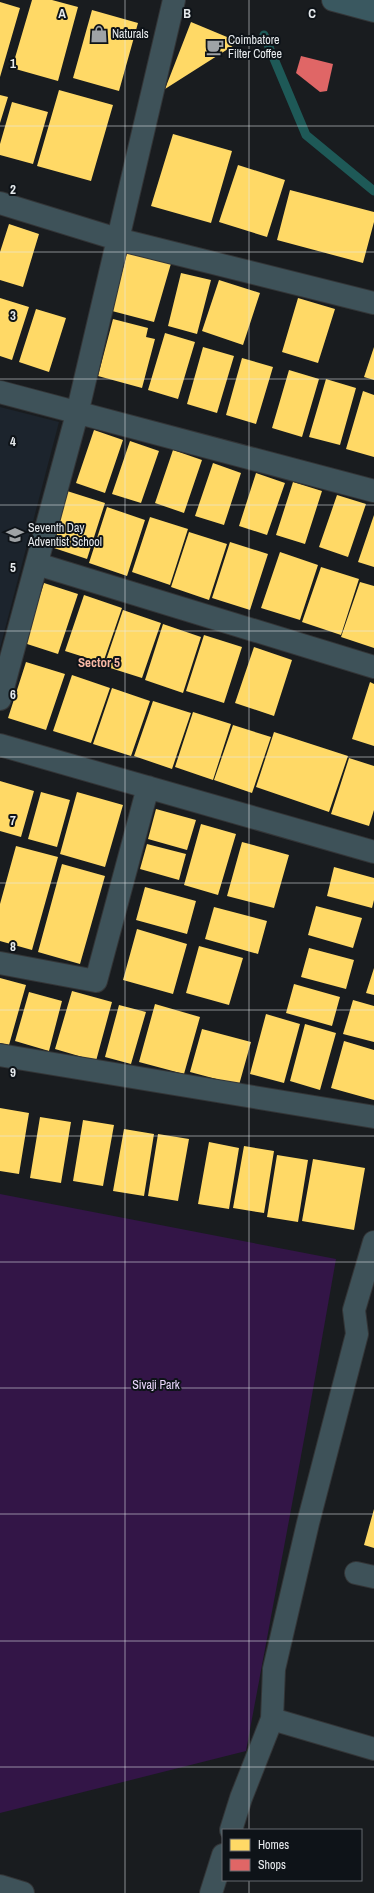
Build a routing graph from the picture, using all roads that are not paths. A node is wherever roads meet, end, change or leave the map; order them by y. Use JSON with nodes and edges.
{"nodes":[{"id":1,"x":174,"y":0,"type":"edge"},
{"id":2,"x":333,"y":0,"type":"edge"},
{"id":3,"x":374,"y":10,"type":"edge"},
{"id":4,"x":0,"y":203,"type":"edge"},
{"id":5,"x":117,"y":239,"type":"junction"},
{"id":6,"x":374,"y":303,"type":"edge"},
{"id":7,"x":0,"y":392,"type":"edge"},
{"id":8,"x":77,"y":414,"type":"junction"},
{"id":9,"x":374,"y":491,"type":"edge"},
{"id":10,"x":37,"y":564,"type":"junction"},
{"id":11,"x":374,"y":666,"type":"edge"},
{"id":12,"x":0,"y":699,"type":"edge"},
{"id":13,"x":0,"y":745,"type":"edge"},
{"id":14,"x":148,"y":787,"type":"junction"},
{"id":15,"x":374,"y":852,"type":"edge"},
{"id":16,"x":0,"y":963,"type":"edge"},
{"id":17,"x":0,"y":1055,"type":"edge"},
{"id":18,"x":374,"y":1117,"type":"edge"},
{"id":19,"x":374,"y":1242,"type":"edge"},
{"id":20,"x":272,"y":1719,"type":"junction"},
{"id":21,"x":374,"y":1749,"type":"edge"},
{"id":22,"x":231,"y":1829,"type":"edge"},
{"id":23,"x":222,"y":1858,"type":"edge"},
{"id":24,"x":0,"y":1886,"type":"edge"},
{"id":25,"x":23,"y":1893,"type":"edge"},
{"id":26,"x":211,"y":1893,"type":"edge"}],
"edges":[{"from":1,"to":5,"type":"street"},
{"from":2,"to":3,"type":"main road"},
{"from":4,"to":5,"type":"street"},
{"from":5,"to":6,"type":"street"},
{"from":5,"to":8,"type":"street"},
{"from":7,"to":8,"type":"street"},
{"from":8,"to":9,"type":"street"},
{"from":8,"to":10,"type":"street"},
{"from":10,"to":11,"type":"street"},
{"from":10,"to":12,"type":"street"},
{"from":13,"to":14,"type":"street"},
{"from":14,"to":15,"type":"street"},
{"from":14,"to":16,"type":"street"},
{"from":17,"to":18,"type":"street"},
{"from":19,"to":20,"type":"street"},
{"from":20,"to":21,"type":"street"},
{"from":20,"to":22,"type":"street"},
{"from":23,"to":26,"type":"street"},
{"from":24,"to":25,"type":"street"}]}
